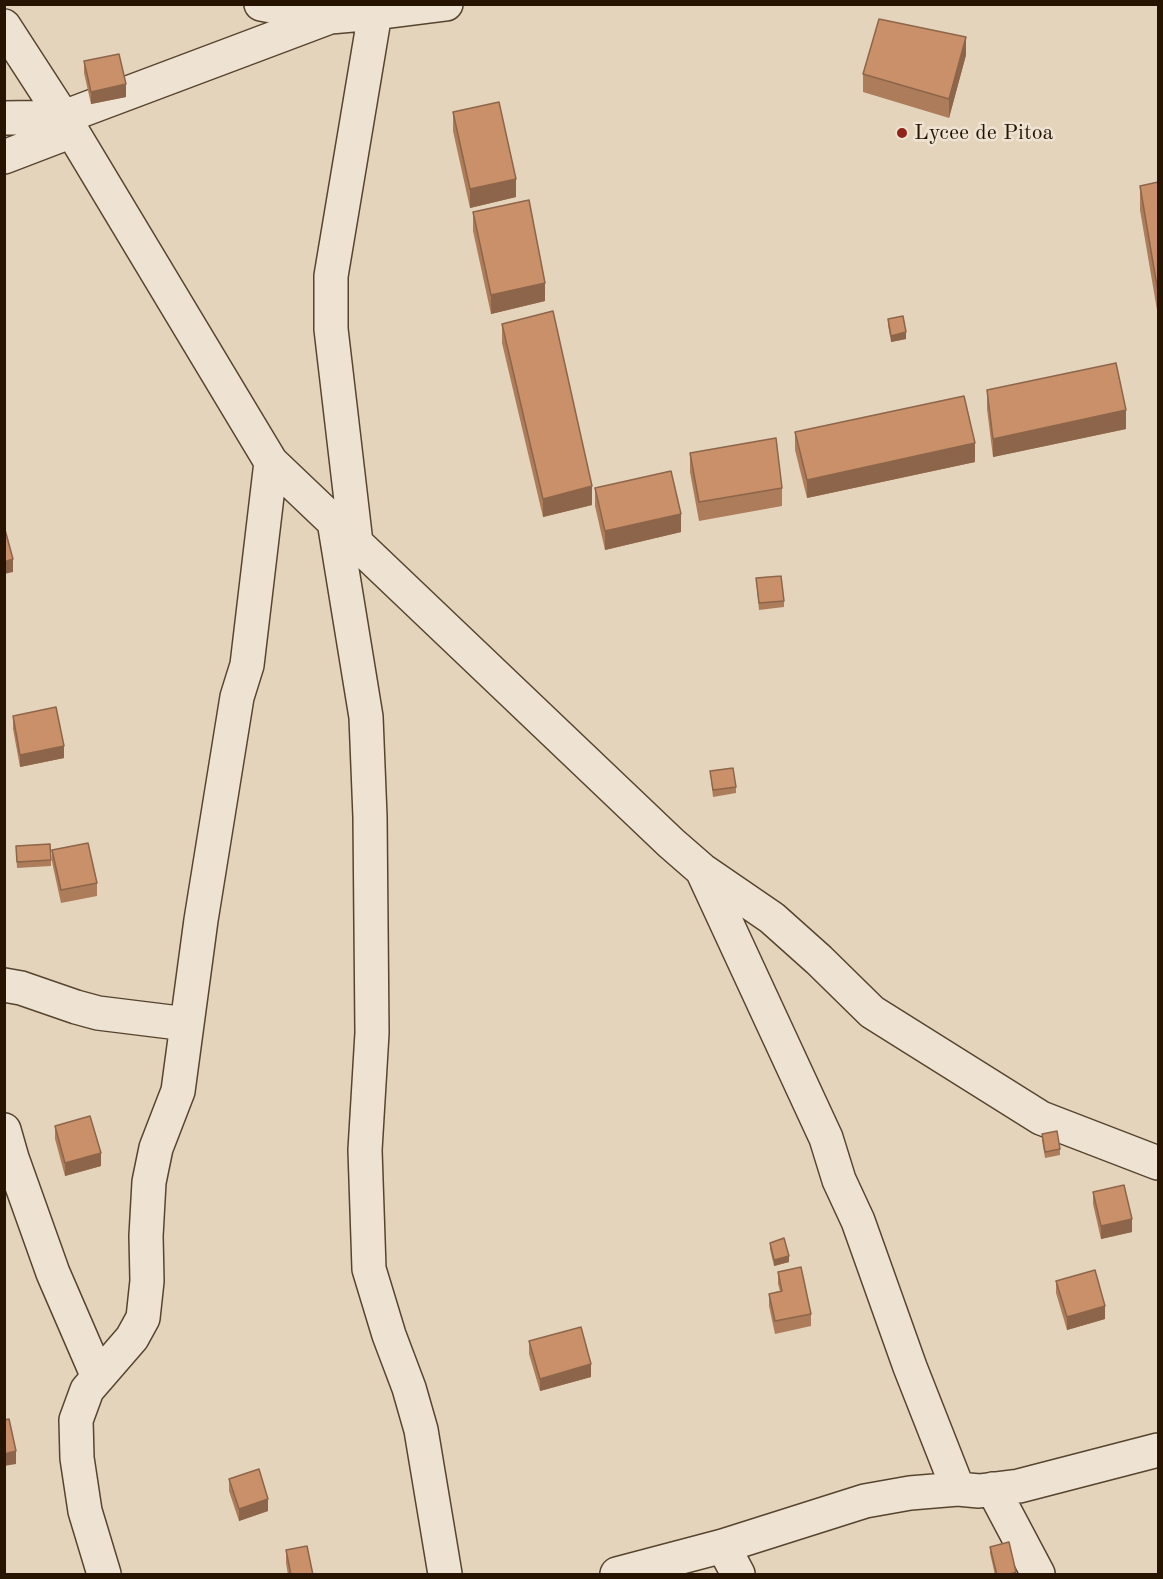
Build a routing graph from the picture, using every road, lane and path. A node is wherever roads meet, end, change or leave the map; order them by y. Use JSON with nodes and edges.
{"nodes":[{"id":1,"x":261,"y":4,"type":"edge"},
{"id":2,"x":446,"y":4,"type":"edge"},
{"id":3,"x":375,"y":13,"type":"junction"},
{"id":4,"x":330,"y":16,"type":"junction"},
{"id":5,"x":4,"y":26,"type":"edge"},
{"id":6,"x":4,"y":118,"type":"edge"},
{"id":7,"x":68,"y":124,"type":"junction"},
{"id":8,"x":4,"y":157,"type":"edge"},
{"id":9,"x":271,"y":462,"type":"junction"},
{"id":10,"x":345,"y":532,"type":"junction"},
{"id":11,"x":702,"y":870,"type":"junction"},
{"id":12,"x":4,"y":984,"type":"edge"},
{"id":13,"x":187,"y":1024,"type":"junction"},
{"id":14,"x":4,"y":1130,"type":"edge"},
{"id":15,"x":1158,"y":1163,"type":"edge"},
{"id":16,"x":98,"y":1377,"type":"junction"},
{"id":17,"x":1158,"y":1450,"type":"edge"},
{"id":18,"x":958,"y":1489,"type":"junction"},
{"id":19,"x":993,"y":1489,"type":"junction"},
{"id":20,"x":723,"y":1546,"type":"junction"},
{"id":21,"x":104,"y":1575,"type":"edge"},
{"id":22,"x":445,"y":1575,"type":"edge"},
{"id":23,"x":617,"y":1575,"type":"edge"},
{"id":24,"x":738,"y":1575,"type":"edge"},
{"id":25,"x":1038,"y":1575,"type":"edge"}],
"edges":[{"from":1,"to":4,"type":"street"},
{"from":2,"to":3,"type":"street"},
{"from":3,"to":4,"type":"street"},
{"from":3,"to":10,"type":"street"},
{"from":4,"to":7,"type":"street"},
{"from":5,"to":7,"type":"street"},
{"from":6,"to":7,"type":"street"},
{"from":7,"to":8,"type":"street"},
{"from":7,"to":9,"type":"street"},
{"from":9,"to":10,"type":"street"},
{"from":9,"to":13,"type":"street"},
{"from":10,"to":11,"type":"street"},
{"from":10,"to":22,"type":"street"},
{"from":11,"to":15,"type":"street"},
{"from":11,"to":18,"type":"street"},
{"from":12,"to":13,"type":"street"},
{"from":13,"to":16,"type":"street"},
{"from":14,"to":16,"type":"street"},
{"from":16,"to":21,"type":"street"},
{"from":17,"to":19,"type":"street"},
{"from":18,"to":19,"type":"street"},
{"from":18,"to":20,"type":"street"},
{"from":19,"to":25,"type":"street"},
{"from":20,"to":23,"type":"street"},
{"from":20,"to":24,"type":"street"}]}
